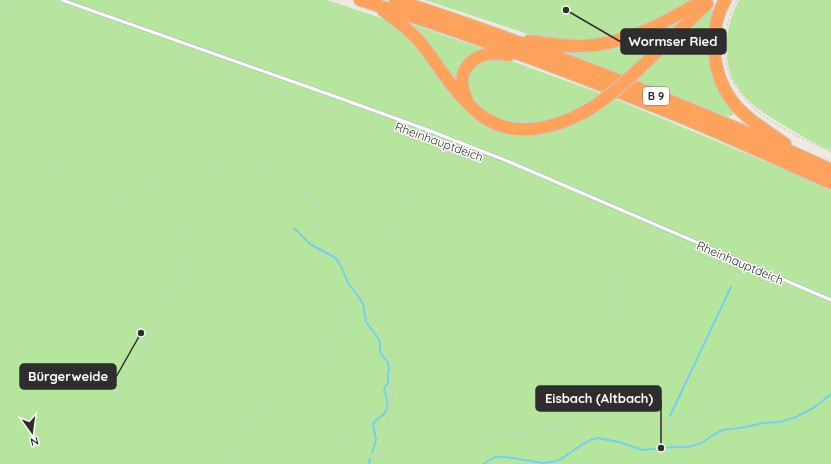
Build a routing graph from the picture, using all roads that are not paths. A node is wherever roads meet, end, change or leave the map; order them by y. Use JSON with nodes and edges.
{"nodes":[{"id":1,"x":62,"y":0,"type":"edge"},
{"id":2,"x":360,"y":0,"type":"edge"},
{"id":3,"x":395,"y":0,"type":"edge"},
{"id":4,"x":703,"y":0,"type":"edge"},
{"id":5,"x":711,"y":0,"type":"edge"},
{"id":6,"x":725,"y":0,"type":"edge"},
{"id":7,"x":376,"y":5,"type":"junction"},
{"id":8,"x":508,"y":39,"type":"junction"},
{"id":9,"x":529,"y":58,"type":"junction"},
{"id":10,"x":470,"y":105,"type":"junction"},
{"id":11,"x":802,"y":156,"type":"junction"},
{"id":12,"x":831,"y":170,"type":"edge"},
{"id":13,"x":831,"y":184,"type":"edge"},
{"id":14,"x":831,"y":300,"type":"edge"}],
"edges":[{"from":1,"to":14,"type":"lane"},
{"from":2,"to":7,"type":"highway","number":"B 9"},
{"from":3,"to":8,"type":"highway","number":"B 9"},
{"from":4,"to":8,"type":"highway"},
{"from":5,"to":10,"type":"highway","bridge":true},
{"from":6,"to":11,"type":"highway"},
{"from":7,"to":9,"type":"highway","number":"B 9"},
{"from":7,"to":10,"type":"highway"},
{"from":8,"to":11,"type":"highway","number":"B 9"},
{"from":9,"to":10,"type":"highway"},
{"from":9,"to":13,"type":"highway","number":"B 9"},
{"from":11,"to":12,"type":"highway","number":"B 9"}]}
